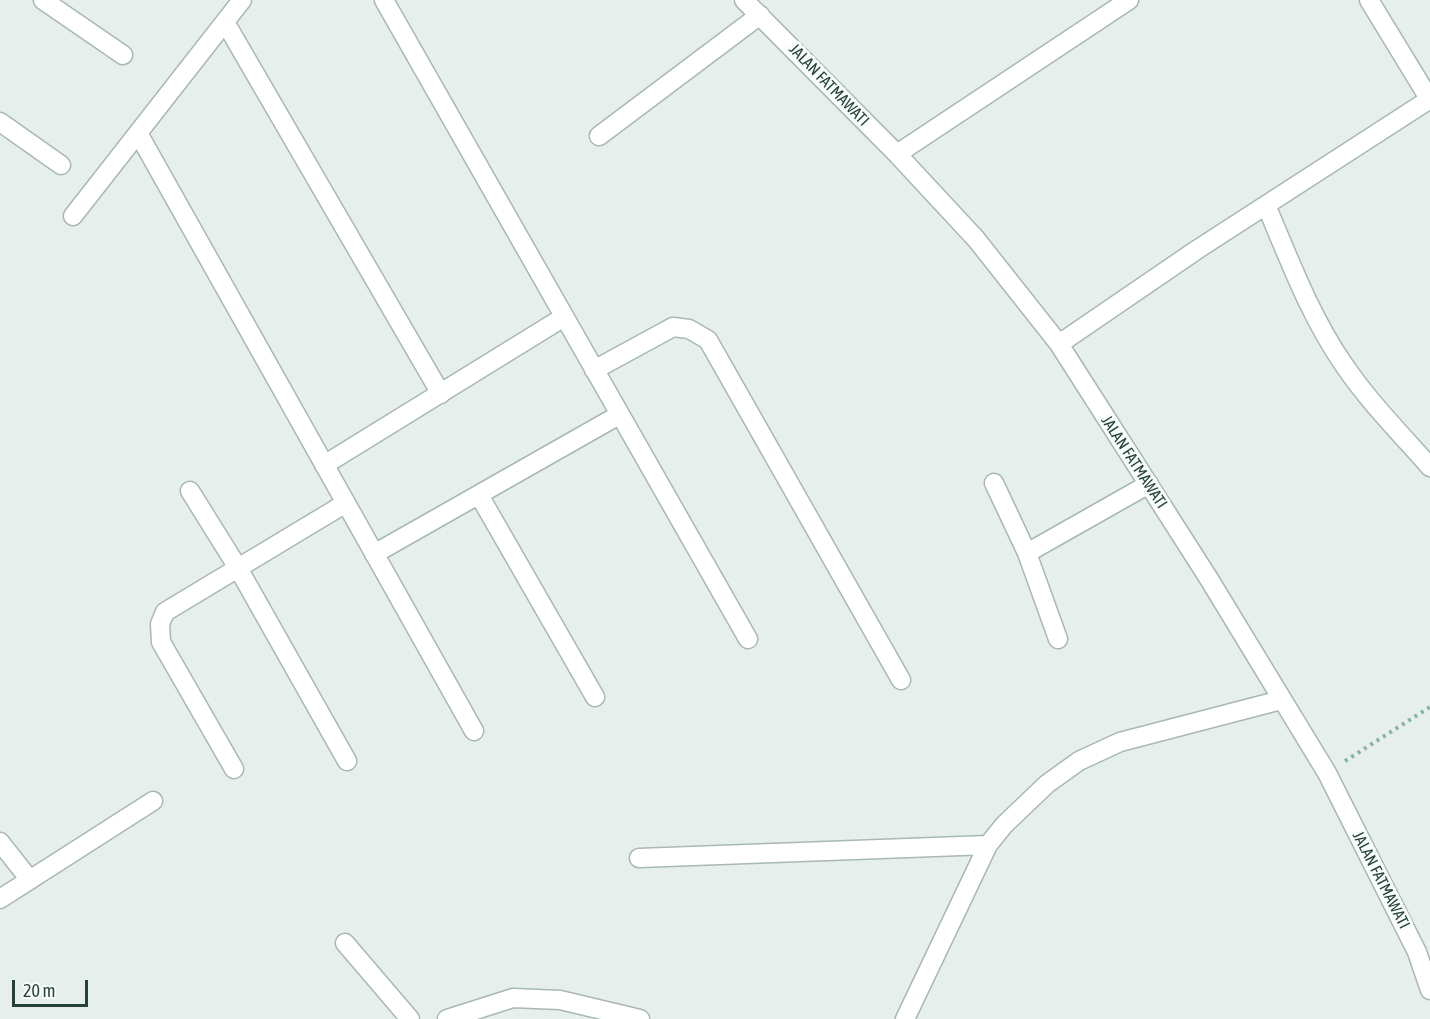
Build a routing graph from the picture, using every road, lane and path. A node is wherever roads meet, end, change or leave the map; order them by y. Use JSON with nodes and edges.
{"nodes":[{"id":1,"x":43,"y":0,"type":"edge"},
{"id":2,"x":243,"y":0,"type":"edge"},
{"id":3,"x":384,"y":0,"type":"edge"},
{"id":4,"x":744,"y":0,"type":"edge"},
{"id":5,"x":1129,"y":0,"type":"edge"},
{"id":6,"x":1370,"y":0,"type":"edge"},
{"id":7,"x":760,"y":15,"type":"junction"},
{"id":8,"x":225,"y":22,"type":"junction"},
{"id":9,"x":123,"y":55,"type":"dead end"},
{"id":10,"x":1430,"y":99,"type":"edge"},
{"id":11,"x":0,"y":122,"type":"edge"},
{"id":12,"x":138,"y":133,"type":"junction"},
{"id":13,"x":599,"y":136,"type":"dead end"},
{"id":14,"x":897,"y":154,"type":"junction"},
{"id":15,"x":61,"y":165,"type":"dead end"},
{"id":16,"x":1266,"y":205,"type":"junction"},
{"id":17,"x":73,"y":216,"type":"dead end"},
{"id":18,"x":564,"y":317,"type":"junction"},
{"id":19,"x":1059,"y":344,"type":"junction"},
{"id":20,"x":594,"y":370,"type":"junction"},
{"id":21,"x":441,"y":394,"type":"junction"},
{"id":22,"x":620,"y":415,"type":"junction"},
{"id":23,"x":324,"y":465,"type":"junction"},
{"id":24,"x":1430,"y":467,"type":"edge"},
{"id":25,"x":994,"y":483,"type":"dead end"},
{"id":26,"x":1149,"y":484,"type":"junction"},
{"id":27,"x":190,"y":491,"type":"dead end"},
{"id":28,"x":479,"y":495,"type":"junction"},
{"id":29,"x":346,"y":503,"type":"junction"},
{"id":30,"x":1027,"y":553,"type":"junction"},
{"id":31,"x":374,"y":554,"type":"junction"},
{"id":32,"x":238,"y":568,"type":"junction"},
{"id":33,"x":748,"y":639,"type":"dead end"},
{"id":34,"x":1058,"y":639,"type":"dead end"},
{"id":35,"x":901,"y":680,"type":"dead end"},
{"id":36,"x":595,"y":698,"type":"dead end"},
{"id":37,"x":1281,"y":699,"type":"junction"},
{"id":38,"x":1430,"y":706,"type":"edge"},
{"id":39,"x":474,"y":731,"type":"dead end"},
{"id":40,"x":347,"y":761,"type":"dead end"},
{"id":41,"x":234,"y":769,"type":"dead end"},
{"id":42,"x":1327,"y":773,"type":"junction"},
{"id":43,"x":153,"y":801,"type":"dead end"},
{"id":44,"x":0,"y":842,"type":"edge"},
{"id":45,"x":988,"y":845,"type":"junction"},
{"id":46,"x":639,"y":858,"type":"dead end"},
{"id":47,"x":30,"y":880,"type":"junction"},
{"id":48,"x":0,"y":899,"type":"edge"},
{"id":49,"x":345,"y":943,"type":"dead end"},
{"id":50,"x":1430,"y":990,"type":"edge"},
{"id":51,"x":410,"y":1019,"type":"edge"},
{"id":52,"x":447,"y":1019,"type":"edge"},
{"id":53,"x":640,"y":1019,"type":"edge"},
{"id":54,"x":905,"y":1019,"type":"edge"}],
"edges":[{"from":1,"to":9,"type":"street"},
{"from":2,"to":8,"type":"street"},
{"from":3,"to":18,"type":"street"},
{"from":4,"to":7,"type":"street","name":"JALAN FATMAWATI"},
{"from":5,"to":14,"type":"street"},
{"from":6,"to":10,"type":"street"},
{"from":7,"to":13,"type":"street"},
{"from":7,"to":14,"type":"street","name":"JALAN FATMAWATI"},
{"from":8,"to":12,"type":"street"},
{"from":8,"to":21,"type":"street"},
{"from":10,"to":16,"type":"street"},
{"from":11,"to":15,"type":"street"},
{"from":12,"to":17,"type":"street"},
{"from":12,"to":23,"type":"street"},
{"from":14,"to":19,"type":"street","name":"JALAN FATMAWATI"},
{"from":16,"to":19,"type":"street"},
{"from":16,"to":24,"type":"street"},
{"from":18,"to":20,"type":"street"},
{"from":18,"to":21,"type":"street"},
{"from":19,"to":26,"type":"street","name":"JALAN FATMAWATI"},
{"from":20,"to":22,"type":"street"},
{"from":20,"to":35,"type":"street"},
{"from":21,"to":23,"type":"street"},
{"from":22,"to":28,"type":"street"},
{"from":22,"to":33,"type":"street"},
{"from":23,"to":29,"type":"street"},
{"from":25,"to":30,"type":"street"},
{"from":26,"to":30,"type":"street"},
{"from":26,"to":37,"type":"street","name":"JALAN FATMAWATI"},
{"from":27,"to":32,"type":"street"},
{"from":28,"to":31,"type":"street"},
{"from":28,"to":36,"type":"street"},
{"from":29,"to":31,"type":"street"},
{"from":29,"to":32,"type":"street"},
{"from":30,"to":34,"type":"street"},
{"from":31,"to":39,"type":"street"},
{"from":32,"to":40,"type":"street"},
{"from":32,"to":41,"type":"street"},
{"from":37,"to":42,"type":"street","name":"JALAN FATMAWATI"},
{"from":37,"to":45,"type":"street"},
{"from":38,"to":42,"type":"path"},
{"from":42,"to":50,"type":"street","name":"JALAN FATMAWATI"},
{"from":43,"to":47,"type":"street"},
{"from":44,"to":47,"type":"street"},
{"from":45,"to":46,"type":"street"},
{"from":45,"to":54,"type":"street"},
{"from":47,"to":48,"type":"street"},
{"from":49,"to":51,"type":"street"},
{"from":52,"to":53,"type":"street"}]}
